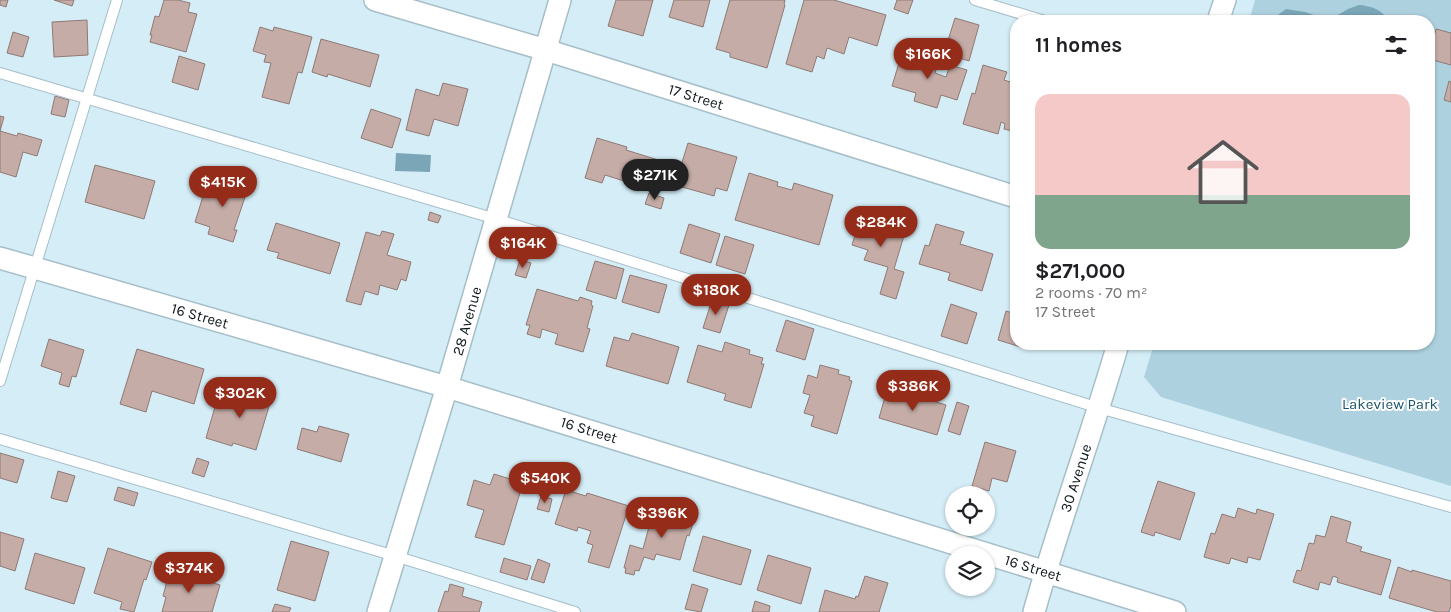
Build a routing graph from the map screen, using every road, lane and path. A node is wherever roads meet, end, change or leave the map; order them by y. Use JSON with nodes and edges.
{"nodes":[{"id":1,"x":117,"y":0,"type":"edge"},
{"id":2,"x":375,"y":0,"type":"edge"},
{"id":3,"x":560,"y":0,"type":"edge"},
{"id":4,"x":975,"y":0,"type":"edge"},
{"id":5,"x":1225,"y":0,"type":"edge"},
{"id":6,"x":1025,"y":15,"type":"edge"},
{"id":7,"x":1220,"y":15,"type":"edge"},
{"id":8,"x":546,"y":50,"type":"junction"},
{"id":9,"x":0,"y":74,"type":"edge"},
{"id":10,"x":86,"y":100,"type":"junction"},
{"id":11,"x":1010,"y":195,"type":"edge"},
{"id":12,"x":496,"y":219,"type":"junction"},
{"id":13,"x":0,"y":258,"type":"edge"},
{"id":14,"x":35,"y":268,"type":"junction"},
{"id":15,"x":1116,"y":350,"type":"edge"},
{"id":16,"x":0,"y":381,"type":"edge"},
{"id":17,"x":447,"y":387,"type":"junction"},
{"id":18,"x":1099,"y":408,"type":"junction"},
{"id":19,"x":0,"y":439,"type":"edge"},
{"id":20,"x":1451,"y":507,"type":"edge"},
{"id":21,"x":395,"y":556,"type":"junction"},
{"id":22,"x":1045,"y":572,"type":"junction"},
{"id":23,"x":378,"y":612,"type":"edge"},
{"id":24,"x":575,"y":612,"type":"edge"},
{"id":25,"x":1034,"y":612,"type":"edge"},
{"id":26,"x":1175,"y":612,"type":"edge"}],
"edges":[{"from":1,"to":10,"type":"lane"},
{"from":2,"to":8,"type":"street","name":"17 Street"},
{"from":3,"to":8,"type":"street","name":"28 Avenue"},
{"from":4,"to":6,"type":"lane"},
{"from":5,"to":7,"type":"street"},
{"from":8,"to":11,"type":"street","name":"17 Street"},
{"from":8,"to":12,"type":"street","name":"28 Avenue"},
{"from":9,"to":10,"type":"lane"},
{"from":10,"to":12,"type":"lane"},
{"from":10,"to":14,"type":"lane"},
{"from":12,"to":17,"type":"street","name":"28 Avenue"},
{"from":12,"to":18,"type":"lane"},
{"from":13,"to":14,"type":"street","name":"16 Street"},
{"from":14,"to":16,"type":"lane"},
{"from":14,"to":17,"type":"street","name":"16 Street"},
{"from":15,"to":18,"type":"street","name":"30 Avenue"},
{"from":17,"to":21,"type":"street","name":"28 Avenue"},
{"from":17,"to":22,"type":"street","name":"16 Street"},
{"from":18,"to":20,"type":"lane"},
{"from":18,"to":22,"type":"street","name":"30 Avenue"},
{"from":19,"to":21,"type":"lane"},
{"from":21,"to":23,"type":"street","name":"28 Avenue"},
{"from":21,"to":24,"type":"lane"},
{"from":22,"to":25,"type":"street","name":"30 Avenue"},
{"from":22,"to":26,"type":"street","name":"16 Street"}]}
